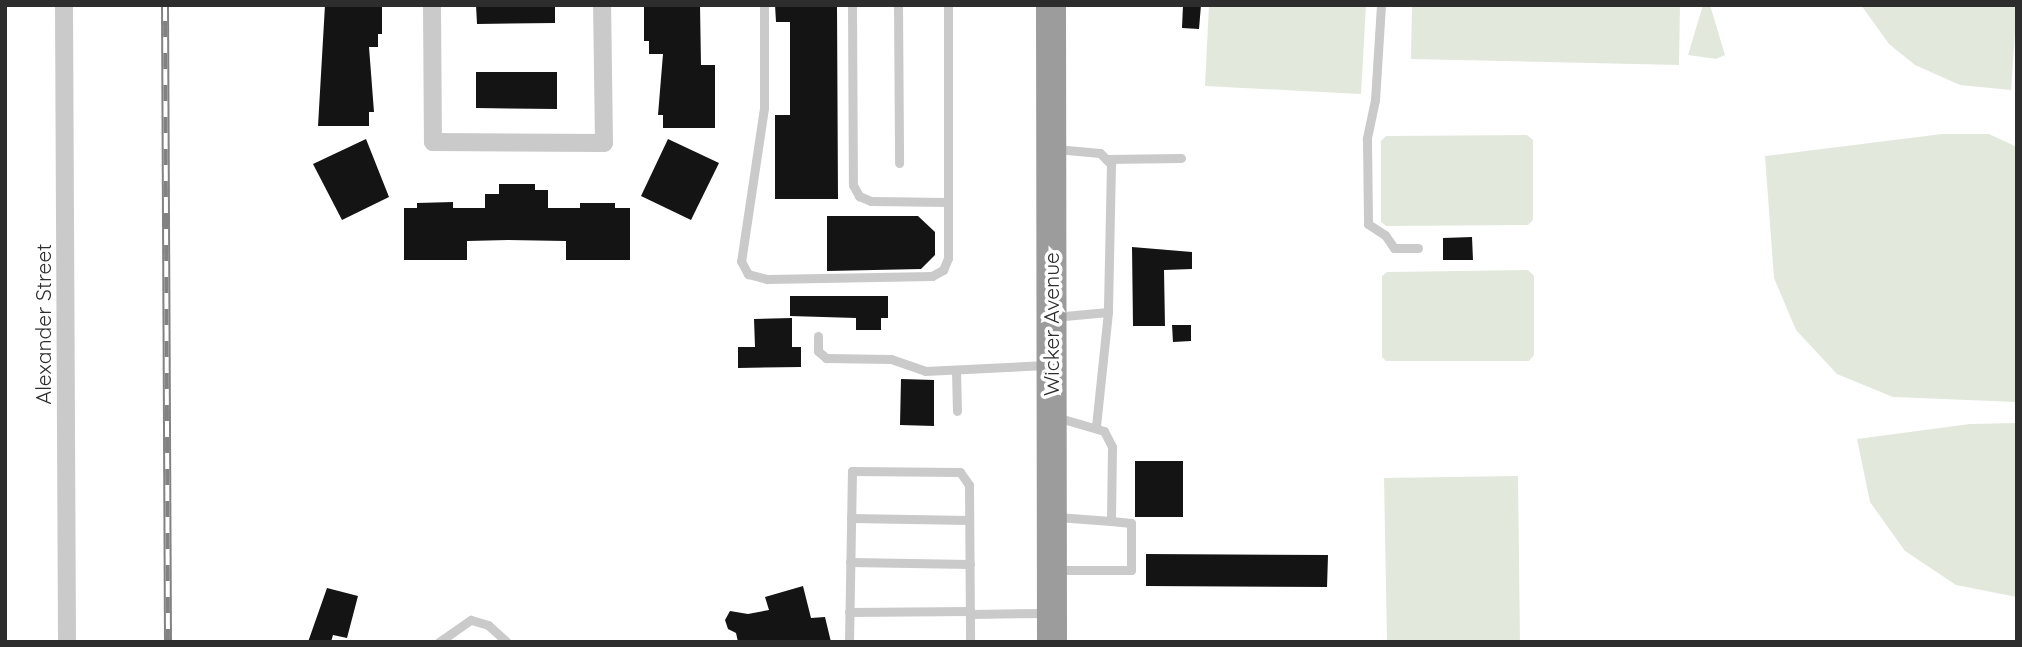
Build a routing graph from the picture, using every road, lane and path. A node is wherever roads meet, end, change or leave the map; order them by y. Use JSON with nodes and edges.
{"nodes":[{"id":1,"x":64,"y":5,"type":"edge"},
{"id":2,"x":432,"y":5,"type":"edge"},
{"id":3,"x":602,"y":5,"type":"edge"},
{"id":4,"x":764,"y":5,"type":"edge"},
{"id":5,"x":852,"y":5,"type":"edge"},
{"id":6,"x":898,"y":5,"type":"edge"},
{"id":7,"x":948,"y":5,"type":"edge"},
{"id":8,"x":1051,"y":5,"type":"edge"},
{"id":9,"x":1381,"y":5,"type":"edge"},
{"id":10,"x":1051,"y":148,"type":"junction"},
{"id":11,"x":1181,"y":158,"type":"dead end"},
{"id":12,"x":1106,"y":159,"type":"junction"},
{"id":13,"x":899,"y":163,"type":"dead end"},
{"id":14,"x":948,"y":202,"type":"junction"},
{"id":15,"x":1418,"y":248,"type":"dead end"},
{"id":16,"x":1108,"y":312,"type":"junction"},
{"id":17,"x":1051,"y":317,"type":"junction"},
{"id":18,"x":818,"y":336,"type":"dead end"},
{"id":19,"x":1051,"y":365,"type":"junction"},
{"id":20,"x":957,"y":370,"type":"junction"},
{"id":21,"x":957,"y":411,"type":"dead end"},
{"id":22,"x":1051,"y":416,"type":"junction"},
{"id":23,"x":1096,"y":427,"type":"junction"},
{"id":24,"x":1052,"y":516,"type":"junction"},
{"id":25,"x":851,"y":518,"type":"junction"},
{"id":26,"x":970,"y":520,"type":"junction"},
{"id":27,"x":1111,"y":521,"type":"junction"},
{"id":28,"x":850,"y":562,"type":"junction"},
{"id":29,"x":970,"y":564,"type":"junction"},
{"id":30,"x":1052,"y":570,"type":"junction"},
{"id":31,"x":849,"y":612,"type":"junction"},
{"id":32,"x":970,"y":613,"type":"junction"},
{"id":33,"x":1052,"y":627,"type":"edge"},
{"id":34,"x":67,"y":642,"type":"edge"},
{"id":35,"x":439,"y":642,"type":"edge"},
{"id":36,"x":508,"y":642,"type":"edge"},
{"id":37,"x":849,"y":642,"type":"edge"},
{"id":38,"x":970,"y":642,"type":"edge"}],
"edges":[{"from":1,"to":34,"type":"street","name":"Alexander Street"},
{"from":2,"to":3,"type":"street"},
{"from":4,"to":14,"type":"lane"},
{"from":5,"to":14,"type":"lane"},
{"from":6,"to":13,"type":"lane"},
{"from":7,"to":14,"type":"lane"},
{"from":8,"to":10,"type":"highway","name":"Wicker Avenue"},
{"from":9,"to":15,"type":"lane"},
{"from":10,"to":12,"type":"lane"},
{"from":10,"to":17,"type":"highway","name":"Wicker Avenue"},
{"from":11,"to":12,"type":"lane"},
{"from":12,"to":16,"type":"lane"},
{"from":16,"to":17,"type":"lane"},
{"from":16,"to":23,"type":"lane"},
{"from":17,"to":19,"type":"highway","name":"Wicker Avenue"},
{"from":18,"to":20,"type":"lane"},
{"from":19,"to":20,"type":"lane"},
{"from":19,"to":22,"type":"highway","name":"Wicker Avenue"},
{"from":20,"to":21,"type":"lane"},
{"from":22,"to":23,"type":"lane"},
{"from":22,"to":24,"type":"highway","name":"Wicker Avenue"},
{"from":23,"to":27,"type":"lane"},
{"from":24,"to":27,"type":"lane"},
{"from":24,"to":30,"type":"highway","name":"Wicker Avenue"},
{"from":25,"to":26,"type":"lane"},
{"from":25,"to":26,"type":"lane"},
{"from":25,"to":28,"type":"lane"},
{"from":26,"to":29,"type":"lane"},
{"from":27,"to":30,"type":"lane"},
{"from":28,"to":29,"type":"lane"},
{"from":28,"to":31,"type":"lane"},
{"from":29,"to":32,"type":"lane"},
{"from":30,"to":33,"type":"highway","name":"Wicker Avenue"},
{"from":31,"to":32,"type":"lane"},
{"from":31,"to":37,"type":"lane"},
{"from":32,"to":33,"type":"lane"},
{"from":32,"to":38,"type":"lane"},
{"from":35,"to":36,"type":"lane"}]}
